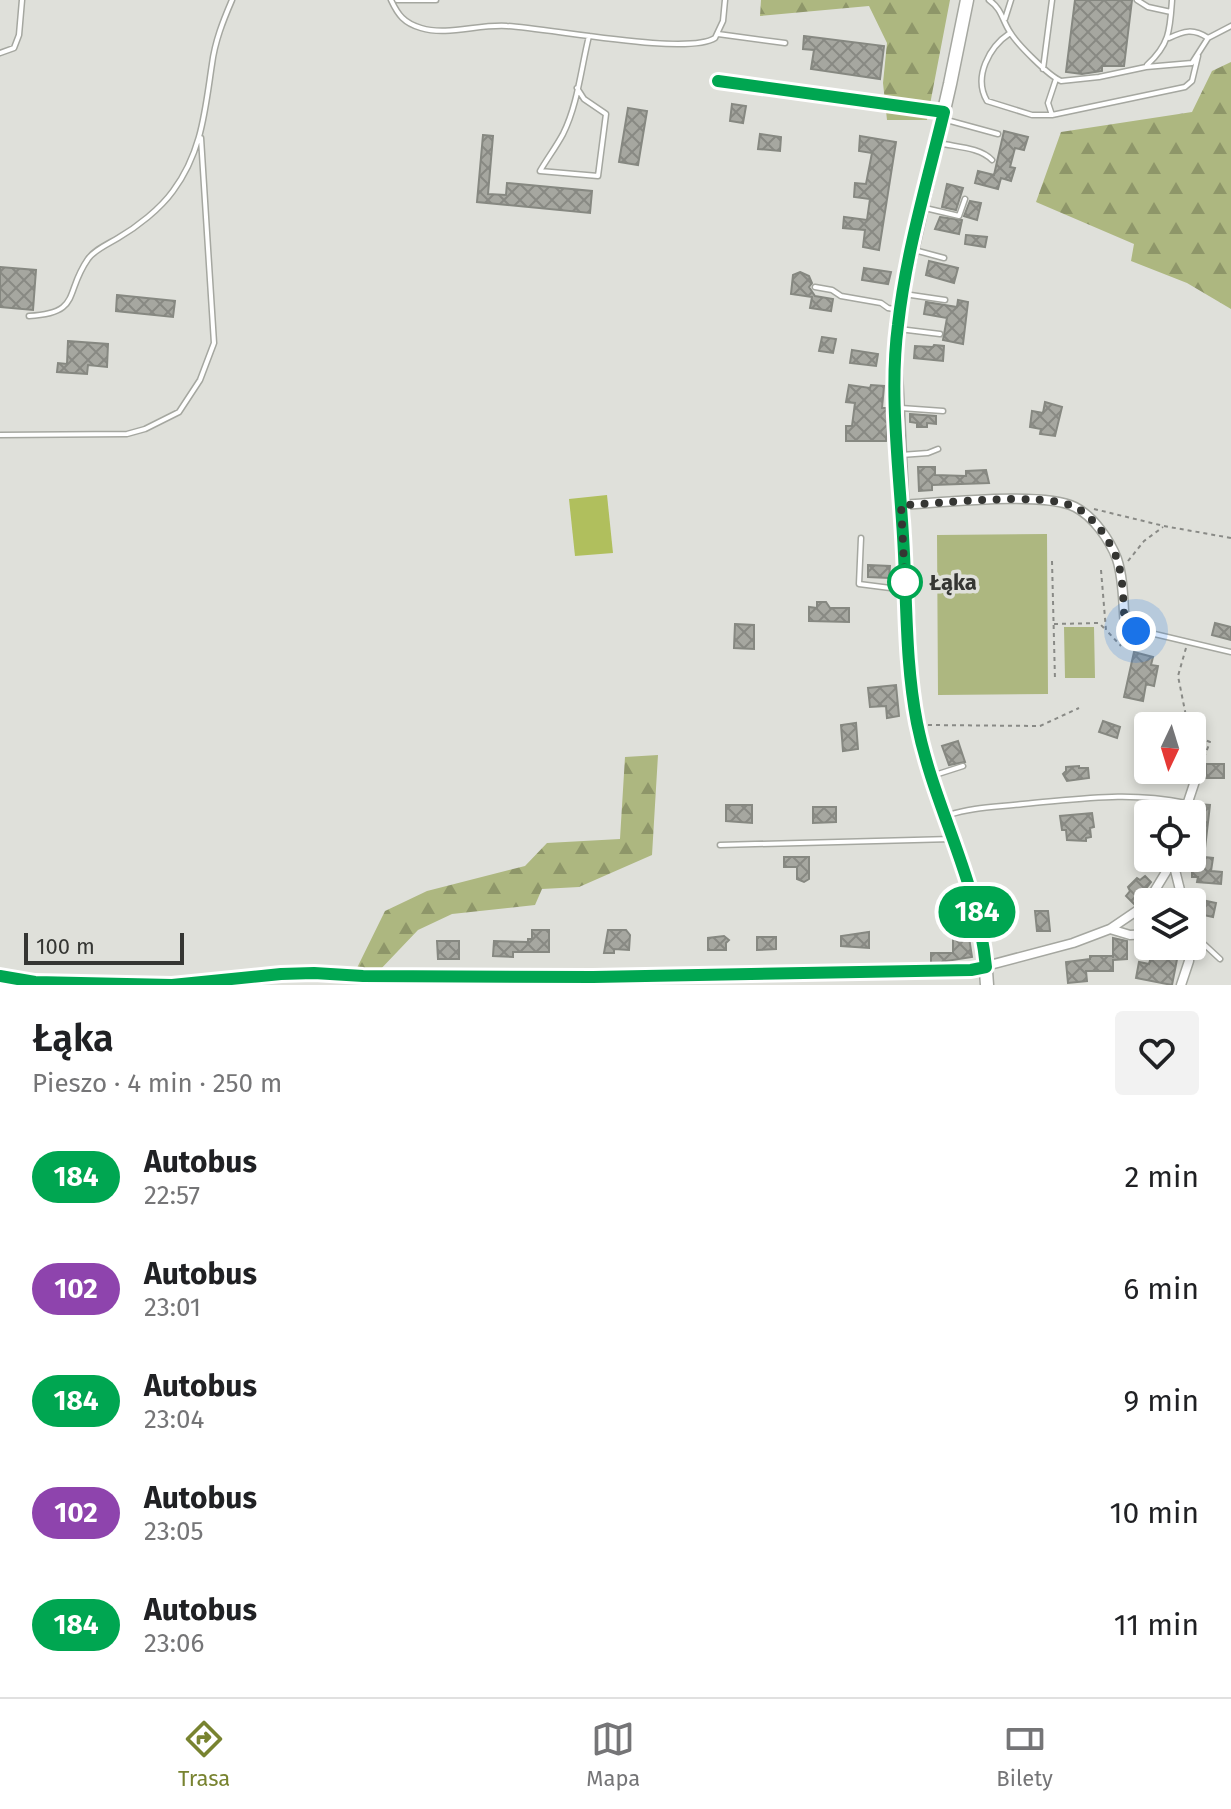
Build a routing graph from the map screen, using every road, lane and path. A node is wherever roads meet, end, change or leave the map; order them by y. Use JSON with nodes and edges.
{"nodes":[{"id":1,"x":22,"y":0,"type":"edge"},
{"id":2,"x":232,"y":0,"type":"edge"},
{"id":3,"x":391,"y":0,"type":"edge"},
{"id":4,"x":397,"y":0,"type":"edge"},
{"id":5,"x":436,"y":0,"type":"edge"},
{"id":6,"x":725,"y":0,"type":"edge"},
{"id":7,"x":967,"y":0,"type":"edge"},
{"id":8,"x":989,"y":0,"type":"edge"},
{"id":9,"x":1011,"y":0,"type":"edge"},
{"id":10,"x":1052,"y":0,"type":"edge"},
{"id":11,"x":1137,"y":0,"type":"edge"},
{"id":12,"x":1172,"y":0,"type":"edge"},
{"id":13,"x":1171,"y":13,"type":"junction"},
{"id":14,"x":1005,"y":19,"type":"junction"},
{"id":15,"x":1231,"y":26,"type":"edge"},
{"id":16,"x":1010,"y":33,"type":"junction"},
{"id":17,"x":718,"y":34,"type":"junction"},
{"id":18,"x":590,"y":36,"type":"junction"},
{"id":19,"x":1169,"y":38,"type":"junction"},
{"id":20,"x":1208,"y":38,"type":"junction"},
{"id":21,"x":785,"y":43,"type":"dead end"},
{"id":22,"x":0,"y":53,"type":"edge"},
{"id":23,"x":1198,"y":56,"type":"junction"},
{"id":24,"x":1146,"y":67,"type":"junction"},
{"id":25,"x":1043,"y":69,"type":"junction"},
{"id":26,"x":1056,"y":79,"type":"junction"},
{"id":27,"x":718,"y":81,"type":"dead end"},
{"id":28,"x":577,"y":88,"type":"junction"},
{"id":29,"x":943,"y":115,"type":"junction"},
{"id":30,"x":1052,"y":115,"type":"junction"},
{"id":31,"x":998,"y":134,"type":"dead end"},
{"id":32,"x":201,"y":138,"type":"junction"},
{"id":33,"x":936,"y":142,"type":"junction"},
{"id":34,"x":992,"y":160,"type":"dead end"},
{"id":35,"x":965,"y":199,"type":"dead end"},
{"id":36,"x":922,"y":207,"type":"junction"},
{"id":37,"x":912,"y":249,"type":"junction"},
{"id":38,"x":944,"y":258,"type":"dead end"},
{"id":39,"x":815,"y":287,"type":"dead end"},
{"id":40,"x":902,"y":294,"type":"junction"},
{"id":41,"x":945,"y":300,"type":"dead end"},
{"id":42,"x":899,"y":310,"type":"junction"},
{"id":43,"x":29,"y":316,"type":"dead end"},
{"id":44,"x":897,"y":329,"type":"junction"},
{"id":45,"x":940,"y":334,"type":"dead end"},
{"id":46,"x":897,"y":408,"type":"junction"},
{"id":47,"x":943,"y":411,"type":"dead end"},
{"id":48,"x":0,"y":435,"type":"edge"},
{"id":49,"x":938,"y":449,"type":"dead end"},
{"id":50,"x":899,"y":455,"type":"junction"},
{"id":51,"x":901,"y":505,"type":"junction"},
{"id":52,"x":1073,"y":506,"type":"junction"},
{"id":53,"x":1164,"y":526,"type":"junction"},
{"id":54,"x":861,"y":538,"type":"dead end"},
{"id":55,"x":1231,"y":538,"type":"edge"},
{"id":56,"x":1052,"y":561,"type":"dead end"},
{"id":57,"x":1101,"y":570,"type":"dead end"},
{"id":58,"x":1121,"y":577,"type":"junction"},
{"id":59,"x":906,"y":590,"type":"junction"},
{"id":60,"x":1054,"y":624,"type":"junction"},
{"id":61,"x":1125,"y":627,"type":"joint"},
{"id":62,"x":1106,"y":630,"type":"junction"},
{"id":63,"x":1187,"y":643,"type":"junction"},
{"id":64,"x":1121,"y":646,"type":"dead end"},
{"id":65,"x":1231,"y":652,"type":"edge"},
{"id":66,"x":1055,"y":680,"type":"dead end"},
{"id":67,"x":1079,"y":708,"type":"dead end"},
{"id":68,"x":1185,"y":712,"type":"edge"},
{"id":69,"x":924,"y":726,"type":"dead end"},
{"id":70,"x":963,"y":766,"type":"dead end"},
{"id":71,"x":932,"y":776,"type":"junction"},
{"id":72,"x":1168,"y":800,"type":"edge"},
{"id":73,"x":946,"y":815,"type":"junction"},
{"id":74,"x":954,"y":839,"type":"junction"},
{"id":75,"x":720,"y":845,"type":"dead end"},
{"id":76,"x":1166,"y":872,"type":"edge"},
{"id":77,"x":1110,"y":929,"type":"junction"},
{"id":78,"x":1134,"y":935,"type":"edge"},
{"id":79,"x":1206,"y":946,"type":"edge"},
{"id":80,"x":1220,"y":959,"type":"dead end"},
{"id":81,"x":1189,"y":960,"type":"edge"},
{"id":82,"x":986,"y":967,"type":"junction"},
{"id":83,"x":0,"y":976,"type":"edge"},
{"id":84,"x":208,"y":984,"type":"edge"},
{"id":85,"x":987,"y":985,"type":"edge"},
{"id":86,"x":1181,"y":985,"type":"edge"}],
"edges":[{"from":1,"to":22,"type":"lane"},
{"from":2,"to":32,"type":"lane"},
{"from":3,"to":18,"type":"lane"},
{"from":4,"to":5,"type":"lane"},
{"from":6,"to":17,"type":"lane"},
{"from":7,"to":29,"type":"main road"},
{"from":8,"to":14,"type":"lane"},
{"from":9,"to":14,"type":"lane"},
{"from":10,"to":25,"type":"lane"},
{"from":11,"to":13,"type":"lane"},
{"from":12,"to":13,"type":"lane"},
{"from":13,"to":19,"type":"lane"},
{"from":14,"to":16,"type":"lane"},
{"from":15,"to":20,"type":"lane"},
{"from":16,"to":25,"type":"lane"},
{"from":16,"to":30,"type":"lane"},
{"from":17,"to":18,"type":"lane"},
{"from":17,"to":21,"type":"lane"},
{"from":18,"to":28,"type":"lane"},
{"from":19,"to":20,"type":"lane"},
{"from":19,"to":24,"type":"lane"},
{"from":20,"to":23,"type":"lane"},
{"from":23,"to":24,"type":"lane"},
{"from":23,"to":30,"type":"lane"},
{"from":24,"to":26,"type":"lane"},
{"from":25,"to":26,"type":"lane"},
{"from":26,"to":30,"type":"lane"},
{"from":27,"to":29,"type":"street"},
{"from":28,"to":28,"type":"lane"},
{"from":29,"to":31,"type":"lane"},
{"from":29,"to":33,"type":"main road"},
{"from":32,"to":43,"type":"lane"},
{"from":32,"to":48,"type":"lane"},
{"from":33,"to":34,"type":"lane"},
{"from":33,"to":36,"type":"main road"},
{"from":35,"to":36,"type":"lane"},
{"from":36,"to":37,"type":"main road"},
{"from":37,"to":38,"type":"lane"},
{"from":37,"to":40,"type":"main road"},
{"from":39,"to":42,"type":"lane"},
{"from":40,"to":41,"type":"lane"},
{"from":40,"to":42,"type":"main road"},
{"from":42,"to":44,"type":"main road"},
{"from":44,"to":45,"type":"lane"},
{"from":44,"to":46,"type":"main road"},
{"from":46,"to":47,"type":"lane"},
{"from":46,"to":50,"type":"main road"},
{"from":49,"to":50,"type":"lane"},
{"from":50,"to":51,"type":"main road"},
{"from":51,"to":52,"type":"street"},
{"from":51,"to":59,"type":"main road"},
{"from":52,"to":53,"type":"path"},
{"from":52,"to":58,"type":"street"},
{"from":53,"to":55,"type":"path"},
{"from":53,"to":58,"type":"path"},
{"from":54,"to":59,"type":"lane"},
{"from":56,"to":60,"type":"path"},
{"from":57,"to":62,"type":"path"},
{"from":58,"to":61,"type":"street"},
{"from":59,"to":71,"type":"main road"},
{"from":60,"to":62,"type":"path"},
{"from":60,"to":66,"type":"path"},
{"from":61,"to":63,"type":"lane"},
{"from":62,"to":64,"type":"path"},
{"from":63,"to":65,"type":"lane"},
{"from":63,"to":68,"type":"path"},
{"from":67,"to":69,"type":"path"},
{"from":70,"to":71,"type":"lane"},
{"from":71,"to":73,"type":"main road"},
{"from":72,"to":73,"type":"lane"},
{"from":73,"to":74,"type":"main road"},
{"from":74,"to":75,"type":"lane"},
{"from":74,"to":82,"type":"main road"},
{"from":76,"to":77,"type":"street"},
{"from":77,"to":78,"type":"street"},
{"from":77,"to":82,"type":"street"},
{"from":79,"to":80,"type":"lane"},
{"from":81,"to":86,"type":"street"},
{"from":82,"to":84,"type":"street"},
{"from":82,"to":85,"type":"main road"},
{"from":83,"to":84,"type":"street"}]}
